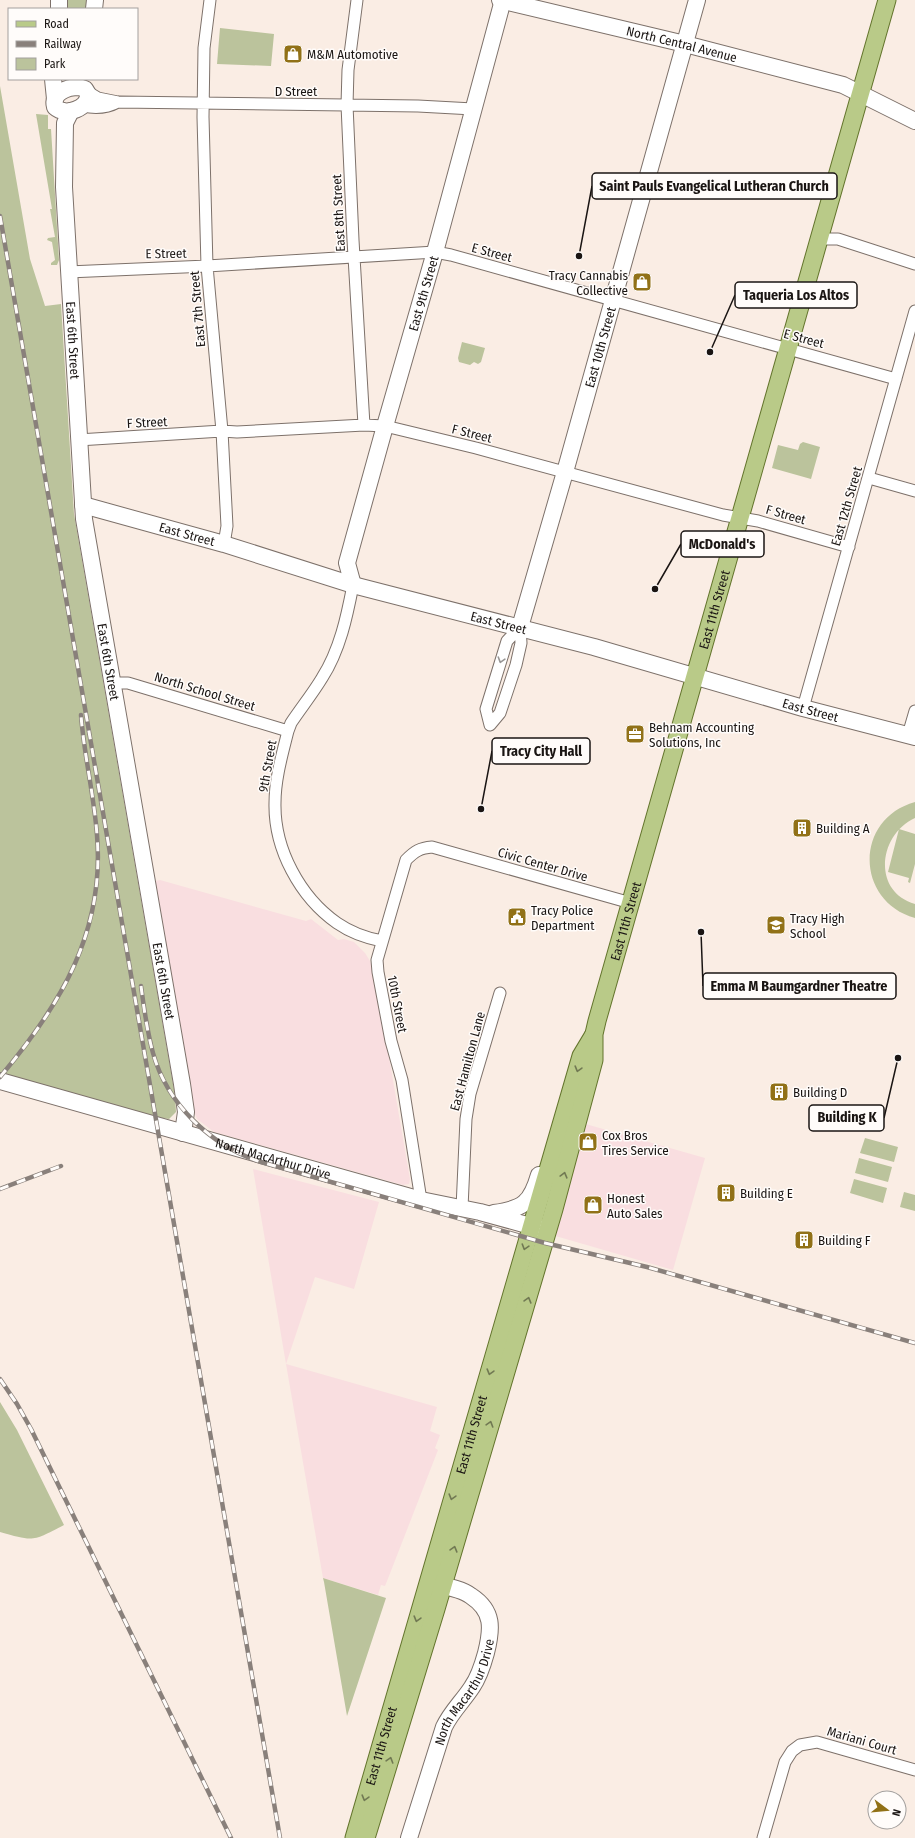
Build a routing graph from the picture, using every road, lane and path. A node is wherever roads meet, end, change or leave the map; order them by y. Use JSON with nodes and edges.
{"nodes":[{"id":1,"x":210,"y":0,"type":"edge"},
{"id":2,"x":357,"y":0,"type":"edge"},
{"id":3,"x":502,"y":0,"type":"edge"},
{"id":4,"x":697,"y":0,"type":"edge"},
{"id":5,"x":887,"y":0,"type":"edge"},
{"id":6,"x":685,"y":44,"type":"junction"},
{"id":7,"x":54,"y":80,"type":"edge"},
{"id":8,"x":861,"y":93,"type":"junction"},
{"id":9,"x":84,"y":96,"type":"edge"},
{"id":10,"x":55,"y":102,"type":"junction"},
{"id":11,"x":203,"y":104,"type":"junction"},
{"id":12,"x":347,"y":105,"type":"junction"},
{"id":13,"x":473,"y":109,"type":"junction"},
{"id":14,"x":915,"y":121,"type":"edge"},
{"id":15,"x":64,"y":187,"type":"junction"},
{"id":16,"x":820,"y":239,"type":"junction"},
{"id":17,"x":435,"y":252,"type":"junction"},
{"id":18,"x":354,"y":257,"type":"junction"},
{"id":19,"x":915,"y":264,"type":"edge"},
{"id":20,"x":207,"y":266,"type":"junction"},
{"id":21,"x":68,"y":272,"type":"junction"},
{"id":22,"x":613,"y":300,"type":"junction"},
{"id":23,"x":915,"y":311,"type":"edge"},
{"id":24,"x":788,"y":349,"type":"junction"},
{"id":25,"x":896,"y":379,"type":"junction"},
{"id":26,"x":364,"y":425,"type":"junction"},
{"id":27,"x":385,"y":426,"type":"junction"},
{"id":28,"x":222,"y":431,"type":"junction"},
{"id":29,"x":78,"y":440,"type":"junction"},
{"id":30,"x":565,"y":472,"type":"junction"},
{"id":31,"x":869,"y":478,"type":"junction"},
{"id":32,"x":915,"y":491,"type":"edge"},
{"id":33,"x":83,"y":505,"type":"junction"},
{"id":34,"x":740,"y":518,"type":"junction"},
{"id":35,"x":224,"y":544,"type":"junction"},
{"id":36,"x":849,"y":547,"type":"junction"},
{"id":37,"x":353,"y":585,"type":"junction"},
{"id":38,"x":520,"y":627,"type":"junction"},
{"id":39,"x":695,"y":676,"type":"junction"},
{"id":40,"x":113,"y":683,"type":"junction"},
{"id":41,"x":804,"y":708,"type":"junction"},
{"id":42,"x":915,"y":711,"type":"edge"},
{"id":43,"x":288,"y":731,"type":"junction"},
{"id":44,"x":911,"y":736,"type":"edge"},
{"id":45,"x":446,"y":850,"type":"joint"},
{"id":46,"x":631,"y":903,"type":"junction"},
{"id":47,"x":382,"y":941,"type":"junction"},
{"id":48,"x":500,"y":993,"type":"dead end"},
{"id":49,"x":594,"y":1034,"type":"junction"},
{"id":50,"x":0,"y":1081,"type":"edge"},
{"id":51,"x":566,"y":1112,"type":"junction"},
{"id":52,"x":183,"y":1133,"type":"junction"},
{"id":53,"x":421,"y":1200,"type":"junction"},
{"id":54,"x":462,"y":1208,"type":"junction"},
{"id":55,"x":490,"y":1214,"type":"junction"},
{"id":56,"x":531,"y":1226,"type":"junction"},
{"id":57,"x":548,"y":1231,"type":"junction"},
{"id":58,"x":435,"y":1584,"type":"junction"},
{"id":59,"x":915,"y":1770,"type":"edge"},
{"id":60,"x":354,"y":1838,"type":"edge"},
{"id":61,"x":366,"y":1838,"type":"edge"},
{"id":62,"x":410,"y":1838,"type":"edge"},
{"id":63,"x":763,"y":1838,"type":"edge"}],
"edges":[{"from":1,"to":11,"type":"street","name":"East 7th Street"},
{"from":2,"to":12,"type":"street","name":"East 8th Street"},
{"from":3,"to":6,"type":"street","name":"North Central Avenue"},
{"from":3,"to":13,"type":"street","name":"East 9th Street"},
{"from":4,"to":6,"type":"street","name":"East 10th Street"},
{"from":5,"to":8,"type":"main road","name":"East 11th Street"},
{"from":6,"to":8,"type":"street","name":"North Central Avenue"},
{"from":6,"to":22,"type":"street","name":"East 10th Street"},
{"from":7,"to":10,"type":"street","name":"East 6th Street"},
{"from":8,"to":14,"type":"street","name":"North Central Avenue"},
{"from":8,"to":16,"type":"main road","name":"East 11th Street"},
{"from":9,"to":10,"type":"street"},
{"from":9,"to":10,"type":"street"},
{"from":9,"to":11,"type":"street","name":"D Street"},
{"from":9,"to":15,"type":"street","name":"East 6th Street"},
{"from":10,"to":15,"type":"street","name":"East 6th Street"},
{"from":11,"to":12,"type":"street","name":"D Street"},
{"from":11,"to":20,"type":"street","name":"East 7th Street"},
{"from":12,"to":13,"type":"street","name":"D Street"},
{"from":12,"to":18,"type":"street","name":"East 8th Street"},
{"from":13,"to":17,"type":"street","name":"East 9th Street"},
{"from":15,"to":21,"type":"street","name":"East 6th Street"},
{"from":16,"to":19,"type":"street"},
{"from":16,"to":24,"type":"main road","name":"East 11th Street"},
{"from":17,"to":18,"type":"street","name":"E Street"},
{"from":17,"to":22,"type":"street","name":"E Street"},
{"from":17,"to":27,"type":"street","name":"East 9th Street"},
{"from":18,"to":20,"type":"street","name":"E Street"},
{"from":18,"to":26,"type":"street","name":"East 8th Street"},
{"from":20,"to":21,"type":"street","name":"E Street"},
{"from":20,"to":28,"type":"street","name":"East 7th Street"},
{"from":21,"to":29,"type":"street","name":"East 6th Street"},
{"from":22,"to":24,"type":"street","name":"E Street"},
{"from":22,"to":30,"type":"street","name":"East 10th Street"},
{"from":23,"to":25,"type":"street","name":"East 12th Street"},
{"from":24,"to":25,"type":"street","name":"E Street"},
{"from":24,"to":34,"type":"main road","name":"East 11th Street"},
{"from":25,"to":31,"type":"street","name":"East 12th Street"},
{"from":26,"to":27,"type":"street","name":"F Street"},
{"from":26,"to":28,"type":"street","name":"F Street"},
{"from":27,"to":30,"type":"street","name":"F Street"},
{"from":27,"to":37,"type":"street","name":"East 9th Street"},
{"from":28,"to":29,"type":"street","name":"F Street"},
{"from":28,"to":35,"type":"street","name":"East 7th Street"},
{"from":29,"to":33,"type":"street","name":"East 6th Street"},
{"from":30,"to":34,"type":"street","name":"F Street"},
{"from":30,"to":38,"type":"street","name":"East 10th Street"},
{"from":31,"to":32,"type":"street"},
{"from":31,"to":36,"type":"street","name":"East 12th Street"},
{"from":33,"to":35,"type":"street","name":"East Street"},
{"from":33,"to":40,"type":"street","name":"East 6th Street"},
{"from":34,"to":36,"type":"street","name":"F Street"},
{"from":34,"to":39,"type":"main road","name":"East 11th Street"},
{"from":35,"to":37,"type":"street","name":"East Street"},
{"from":36,"to":41,"type":"street","name":"East 12th Street"},
{"from":37,"to":38,"type":"street","name":"East Street"},
{"from":37,"to":43,"type":"street","name":"9th Street"},
{"from":38,"to":38,"type":"street","name":"East 10th Street","one_way":true},
{"from":38,"to":39,"type":"street","name":"East Street"},
{"from":39,"to":41,"type":"street","name":"East Street"},
{"from":39,"to":46,"type":"main road","name":"East 11th Street"},
{"from":40,"to":43,"type":"street","name":"North School Street"},
{"from":40,"to":52,"type":"street","name":"East 6th Street"},
{"from":41,"to":44,"type":"street","name":"East Street"},
{"from":42,"to":44,"type":"street"},
{"from":43,"to":47,"type":"street","name":"9th Street"},
{"from":45,"to":46,"type":"street","name":"Civic Center Drive"},
{"from":45,"to":47,"type":"street","name":"10th Street"},
{"from":46,"to":49,"type":"main road","name":"East 11th Street"},
{"from":47,"to":53,"type":"street","name":"10th Street"},
{"from":48,"to":54,"type":"street","name":"East Hamilton Lane"},
{"from":49,"to":51,"type":"main road","name":"East 11th Street","one_way":true},
{"from":57,"to":49,"type":"main road","name":"East 11th Street","one_way":true},
{"from":50,"to":52,"type":"street","name":"North MacArthur Drive"},
{"from":51,"to":55,"type":"street"},
{"from":51,"to":56,"type":"main road","name":"East 11th Street"},
{"from":52,"to":53,"type":"street","name":"North MacArthur Drive"},
{"from":53,"to":54,"type":"street","name":"North MacArthur Drive"},
{"from":54,"to":55,"type":"street","name":"North MacArthur Drive"},
{"from":55,"to":56,"type":"street","name":"North MacArthur Drive"},
{"from":56,"to":57,"type":"street","name":"North MacArthur Drive"},
{"from":56,"to":58,"type":"main road","name":"East 11th Street","one_way":true},
{"from":58,"to":57,"type":"main road","name":"East 11th Street","one_way":true},
{"from":58,"to":60,"type":"main road","name":"East 11th Street","one_way":true},
{"from":61,"to":58,"type":"main road","name":"East 11th Street","one_way":true},
{"from":58,"to":62,"type":"street","name":"North Macarthur Drive"},
{"from":59,"to":63,"type":"street","name":"Mariani Court"}]}
